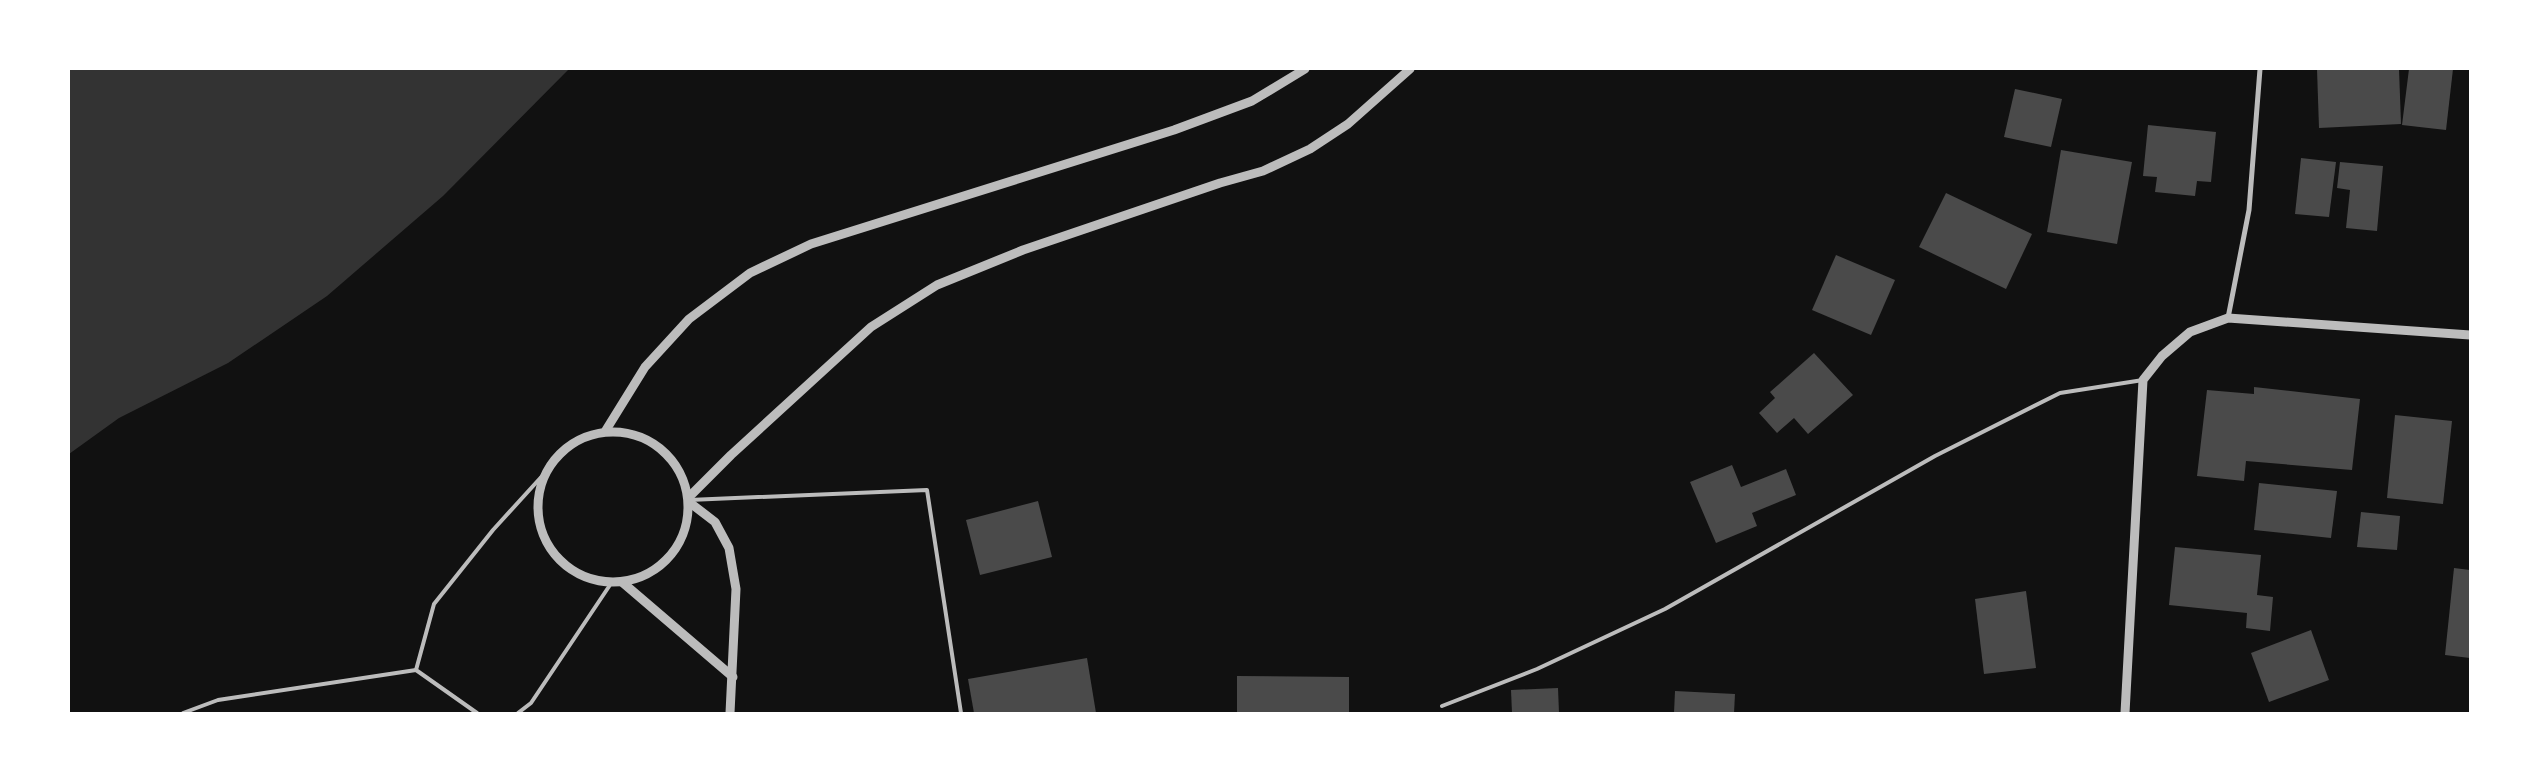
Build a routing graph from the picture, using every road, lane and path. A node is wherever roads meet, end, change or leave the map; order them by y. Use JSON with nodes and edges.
{"nodes":[{"id":1,"x":1305,"y":69,"type":"edge"},
{"id":2,"x":1410,"y":69,"type":"edge"},
{"id":3,"x":2260,"y":69,"type":"edge"},
{"id":4,"x":2228,"y":318,"type":"junction"},
{"id":5,"x":2470,"y":335,"type":"edge"},
{"id":6,"x":2143,"y":380,"type":"junction"},
{"id":7,"x":606,"y":430,"type":"junction"},
{"id":8,"x":544,"y":474,"type":"junction"},
{"id":9,"x":689,"y":500,"type":"junction"},
{"id":10,"x":612,"y":582,"type":"junction"},
{"id":11,"x":622,"y":582,"type":"junction"},
{"id":12,"x":416,"y":670,"type":"junction"},
{"id":13,"x":733,"y":677,"type":"junction"},
{"id":14,"x":1442,"y":706,"type":"dead end"},
{"id":15,"x":183,"y":713,"type":"edge"},
{"id":16,"x":478,"y":713,"type":"edge"},
{"id":17,"x":518,"y":713,"type":"edge"},
{"id":18,"x":730,"y":713,"type":"edge"},
{"id":19,"x":961,"y":713,"type":"edge"},
{"id":20,"x":2125,"y":713,"type":"edge"}],
"edges":[{"from":1,"to":7,"type":"street"},
{"from":2,"to":9,"type":"street"},
{"from":3,"to":4,"type":"street"},
{"from":4,"to":5,"type":"street"},
{"from":4,"to":6,"type":"street"},
{"from":6,"to":14,"type":"lane"},
{"from":6,"to":20,"type":"street"},
{"from":7,"to":8,"type":"street"},
{"from":7,"to":9,"type":"street"},
{"from":8,"to":10,"type":"street"},
{"from":8,"to":12,"type":"lane"},
{"from":9,"to":11,"type":"street"},
{"from":9,"to":13,"type":"street"},
{"from":9,"to":19,"type":"lane"},
{"from":10,"to":11,"type":"street"},
{"from":10,"to":17,"type":"lane"},
{"from":11,"to":13,"type":"street"},
{"from":12,"to":15,"type":"lane"},
{"from":12,"to":16,"type":"lane"},
{"from":13,"to":18,"type":"street"}]}
